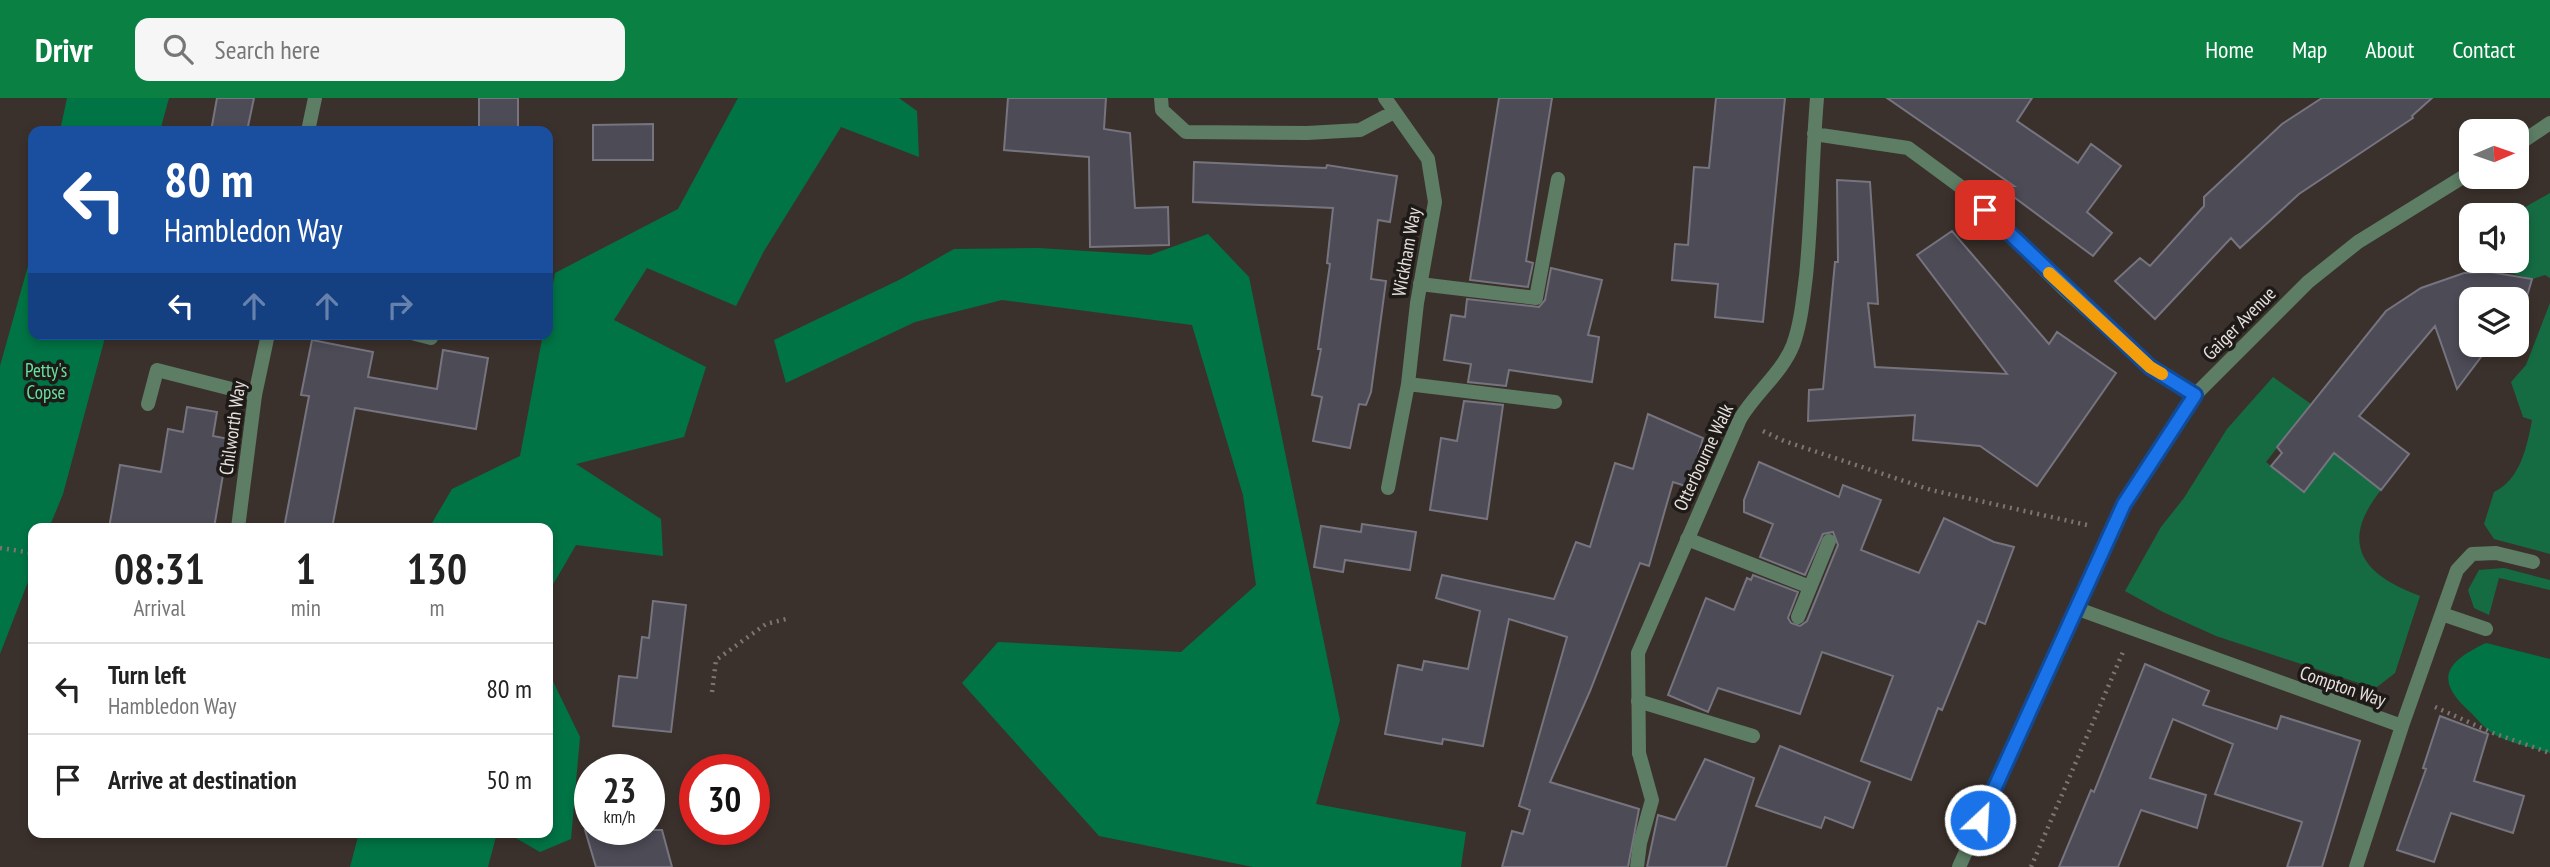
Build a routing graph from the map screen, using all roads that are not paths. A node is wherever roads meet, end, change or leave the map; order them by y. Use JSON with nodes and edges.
{"nodes":[{"id":1,"x":315,"y":98,"type":"edge"},
{"id":2,"x":1161,"y":98,"type":"edge"},
{"id":3,"x":1385,"y":98,"type":"edge"},
{"id":4,"x":1817,"y":98,"type":"edge"},
{"id":5,"x":1394,"y":112,"type":"junction"},
{"id":6,"x":2550,"y":123,"type":"edge"},
{"id":7,"x":309,"y":126,"type":"edge"},
{"id":8,"x":1814,"y":134,"type":"junction"},
{"id":9,"x":2529,"y":137,"type":"edge"},
{"id":10,"x":1558,"y":179,"type":"dead end"},
{"id":11,"x":2459,"y":179,"type":"edge"},
{"id":12,"x":1420,"y":284,"type":"junction"},
{"id":13,"x":267,"y":340,"type":"edge"},
{"id":14,"x":1408,"y":384,"type":"junction"},
{"id":15,"x":255,"y":395,"type":"junction"},
{"id":16,"x":2195,"y":395,"type":"junction"},
{"id":17,"x":1555,"y":402,"type":"dead end"},
{"id":18,"x":148,"y":404,"type":"dead end"},
{"id":19,"x":1388,"y":488,"type":"dead end"},
{"id":20,"x":239,"y":523,"type":"edge"},
{"id":21,"x":1687,"y":538,"type":"junction"},
{"id":22,"x":1829,"y":541,"type":"dead end"},
{"id":23,"x":2533,"y":562,"type":"dead end"},
{"id":24,"x":1810,"y":587,"type":"junction"},
{"id":25,"x":2078,"y":609,"type":"junction"},
{"id":26,"x":2442,"y":614,"type":"junction"},
{"id":27,"x":1798,"y":617,"type":"dead end"},
{"id":28,"x":2486,"y":629,"type":"dead end"},
{"id":29,"x":1638,"y":701,"type":"junction"},
{"id":30,"x":2402,"y":726,"type":"junction"},
{"id":31,"x":1754,"y":736,"type":"dead end"},
{"id":32,"x":1637,"y":867,"type":"edge"},
{"id":33,"x":1959,"y":867,"type":"edge"},
{"id":34,"x":2356,"y":867,"type":"edge"}],
"edges":[{"from":1,"to":7,"type":"street"},
{"from":2,"to":5,"type":"street"},
{"from":3,"to":5,"type":"street","name":"Wickham Way"},
{"from":4,"to":8,"type":"street","name":"Otterbourne Walk"},
{"from":5,"to":12,"type":"street","name":"Wickham Way"},
{"from":6,"to":9,"type":"street"},
{"from":8,"to":16,"type":"street"},
{"from":8,"to":21,"type":"street","name":"Otterbourne Walk"},
{"from":10,"to":12,"type":"street"},
{"from":11,"to":16,"type":"street","name":"Gaiger Avenue"},
{"from":12,"to":14,"type":"street","name":"Wickham Way"},
{"from":13,"to":15,"type":"street","name":"Chilworth Way"},
{"from":14,"to":17,"type":"street"},
{"from":14,"to":19,"type":"street","name":"Wickham Way"},
{"from":15,"to":18,"type":"street"},
{"from":15,"to":20,"type":"street","name":"Chilworth Way"},
{"from":16,"to":25,"type":"street","name":"Gaiger Avenue"},
{"from":21,"to":24,"type":"street"},
{"from":21,"to":29,"type":"street","name":"Otterbourne Walk"},
{"from":22,"to":24,"type":"street"},
{"from":23,"to":26,"type":"street","name":"Compton Way"},
{"from":24,"to":27,"type":"street"},
{"from":25,"to":30,"type":"street","name":"Compton Way"},
{"from":25,"to":33,"type":"street","name":"Gaiger Avenue"},
{"from":26,"to":28,"type":"street"},
{"from":26,"to":30,"type":"street","name":"Compton Way"},
{"from":29,"to":31,"type":"street"},
{"from":29,"to":32,"type":"street","name":"Otterbourne Walk"},
{"from":30,"to":34,"type":"street"}]}
